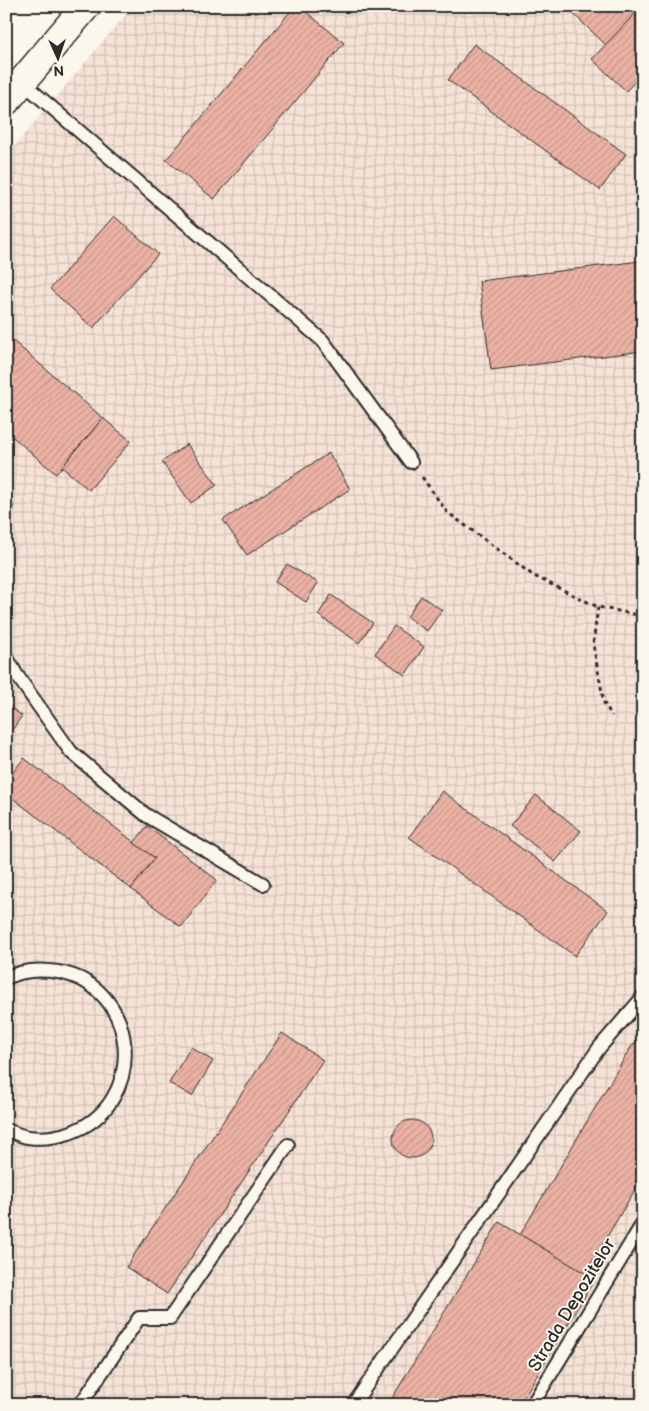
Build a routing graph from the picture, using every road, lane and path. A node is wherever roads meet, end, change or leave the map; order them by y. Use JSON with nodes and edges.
{"nodes":[{"id":1,"x":86,"y":6,"type":"edge"},
{"id":2,"x":14,"y":91,"type":"edge"},
{"id":3,"x":411,"y":462,"type":"joint"},
{"id":4,"x":6,"y":508,"type":"edge"},
{"id":5,"x":6,"y":517,"type":"edge"},
{"id":6,"x":598,"y":607,"type":"junction"},
{"id":7,"x":643,"y":616,"type":"edge"},
{"id":8,"x":6,"y":656,"type":"edge"},
{"id":9,"x":612,"y":716,"type":"dead end"},
{"id":10,"x":263,"y":884,"type":"dead end"},
{"id":11,"x":6,"y":978,"type":"edge"},
{"id":12,"x":643,"y":998,"type":"edge"},
{"id":13,"x":6,"y":1130,"type":"edge"},
{"id":14,"x":288,"y":1145,"type":"dead end"},
{"id":15,"x":643,"y":1223,"type":"edge"},
{"id":16,"x":80,"y":1405,"type":"edge"},
{"id":17,"x":353,"y":1405,"type":"edge"},
{"id":18,"x":532,"y":1405,"type":"edge"}],
"edges":[{"from":1,"to":2,"type":"street"},
{"from":2,"to":3,"type":"lane"},
{"from":3,"to":6,"type":"path"},
{"from":4,"to":5,"type":"lane"},
{"from":6,"to":7,"type":"path"},
{"from":6,"to":9,"type":"path"},
{"from":8,"to":10,"type":"lane"},
{"from":11,"to":13,"type":"lane"},
{"from":12,"to":17,"type":"lane"},
{"from":14,"to":16,"type":"lane"},
{"from":15,"to":18,"type":"lane","name":"Strada Depozitelor"}]}
